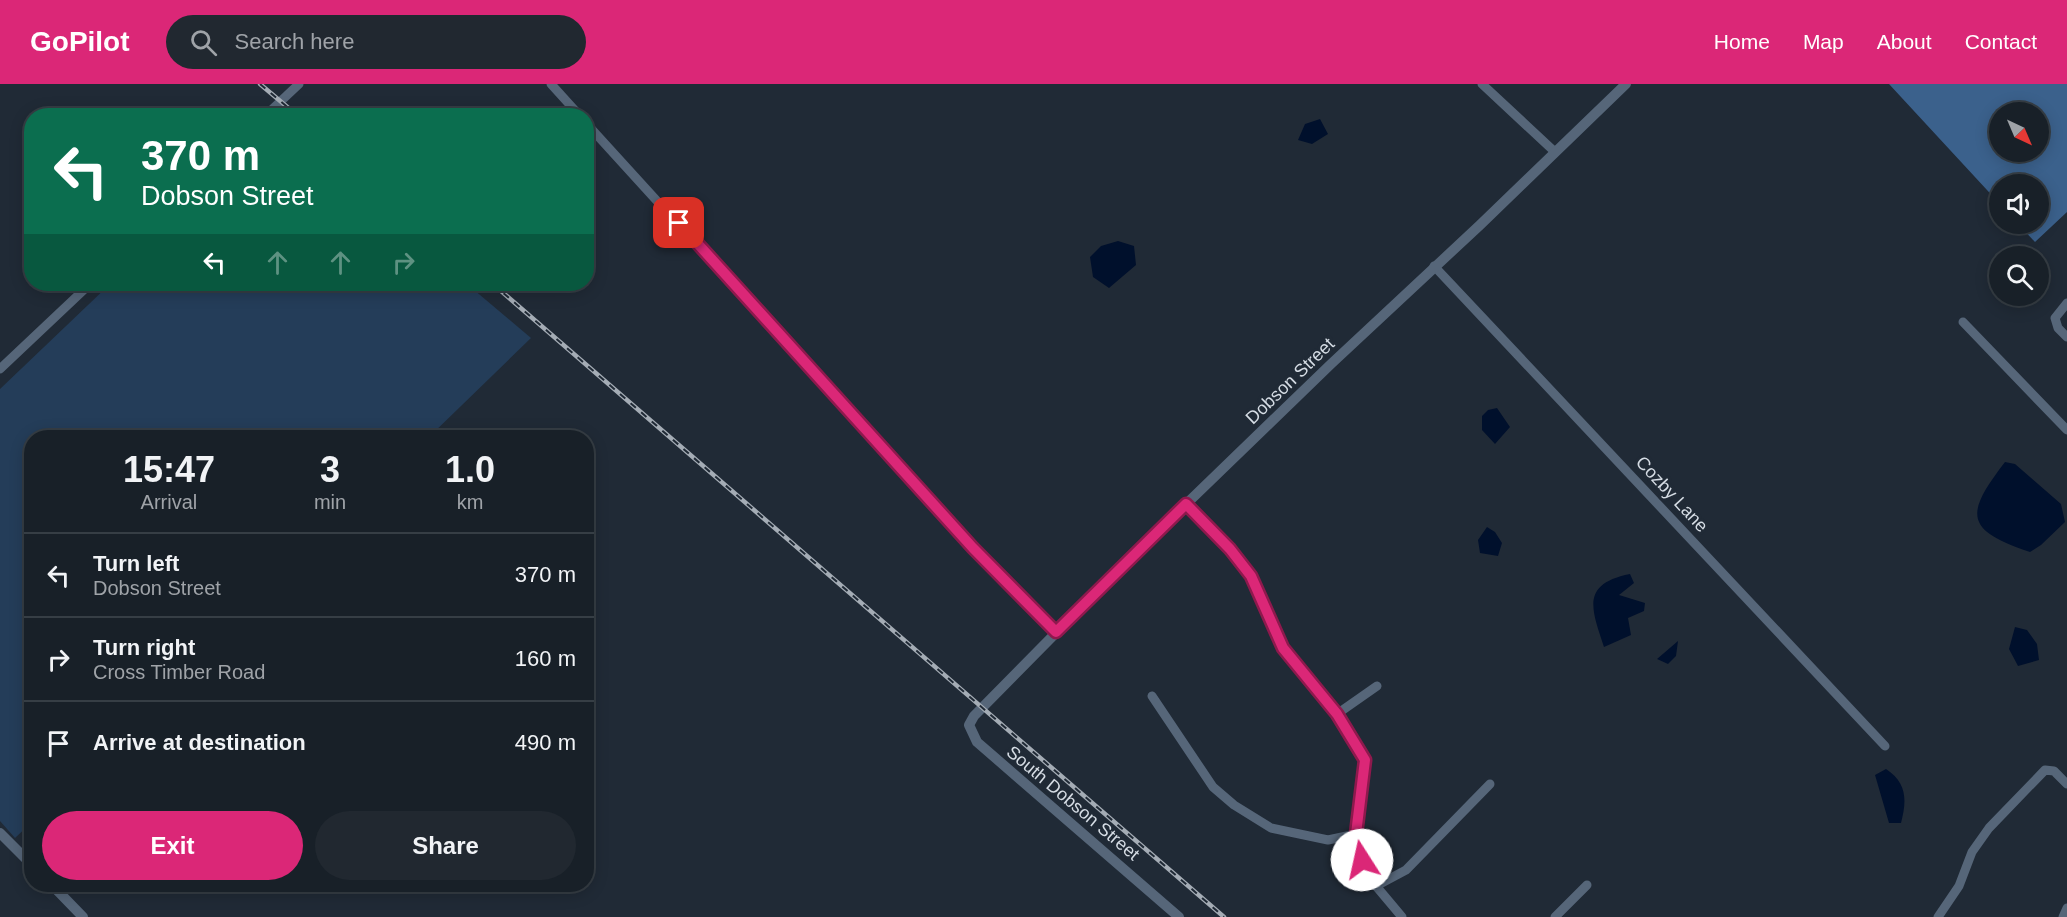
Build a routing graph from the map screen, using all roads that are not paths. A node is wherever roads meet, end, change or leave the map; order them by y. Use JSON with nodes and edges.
{"nodes":[{"id":1,"x":299,"y":84,"type":"edge"},
{"id":2,"x":551,"y":84,"type":"edge"},
{"id":3,"x":1482,"y":84,"type":"edge"},
{"id":4,"x":1626,"y":84,"type":"edge"},
{"id":5,"x":274,"y":108,"type":"edge"},
{"id":6,"x":573,"y":108,"type":"edge"},
{"id":7,"x":594,"y":132,"type":"edge"},
{"id":8,"x":1555,"y":152,"type":"junction"},
{"id":9,"x":1434,"y":266,"type":"junction"},
{"id":10,"x":83,"y":291,"type":"edge"},
{"id":11,"x":2067,"y":303,"type":"edge"},
{"id":12,"x":1963,"y":322,"type":"dead end"},
{"id":13,"x":2067,"y":337,"type":"edge"},
{"id":14,"x":0,"y":369,"type":"edge"},
{"id":15,"x":2067,"y":430,"type":"edge"},
{"id":16,"x":1186,"y":504,"type":"junction"},
{"id":17,"x":1056,"y":632,"type":"junction"},
{"id":18,"x":1377,"y":686,"type":"dead end"},
{"id":19,"x":1152,"y":696,"type":"dead end"},
{"id":20,"x":982,"y":707,"type":"joint"},
{"id":21,"x":1337,"y":714,"type":"junction"},
{"id":22,"x":1885,"y":746,"type":"dead end"},
{"id":23,"x":1490,"y":784,"type":"dead end"},
{"id":24,"x":2067,"y":784,"type":"edge"},
{"id":25,"x":0,"y":833,"type":"edge"},
{"id":26,"x":1356,"y":834,"type":"junction"},
{"id":27,"x":24,"y":857,"type":"edge"},
{"id":28,"x":1587,"y":885,"type":"dead end"},
{"id":29,"x":1376,"y":886,"type":"junction"},
{"id":30,"x":59,"y":892,"type":"edge"},
{"id":31,"x":2067,"y":908,"type":"edge"},
{"id":32,"x":83,"y":917,"type":"edge"},
{"id":33,"x":1179,"y":917,"type":"edge"},
{"id":34,"x":1402,"y":917,"type":"edge"},
{"id":35,"x":1555,"y":917,"type":"edge"},
{"id":36,"x":1938,"y":917,"type":"edge"},
{"id":37,"x":2063,"y":917,"type":"edge"}],
"edges":[{"from":1,"to":5,"type":"street"},
{"from":2,"to":6,"type":"street"},
{"from":3,"to":8,"type":"street"},
{"from":4,"to":8,"type":"street","name":"Dobson Street"},
{"from":7,"to":17,"type":"street"},
{"from":8,"to":9,"type":"street","name":"Dobson Street"},
{"from":9,"to":16,"type":"street","name":"Dobson Street"},
{"from":9,"to":22,"type":"street","name":"Cozby Lane"},
{"from":10,"to":14,"type":"street"},
{"from":11,"to":13,"type":"street"},
{"from":12,"to":15,"type":"street"},
{"from":16,"to":17,"type":"street","name":"Dobson Street"},
{"from":16,"to":21,"type":"street"},
{"from":17,"to":20,"type":"street","name":"Dobson Street"},
{"from":18,"to":21,"type":"street"},
{"from":19,"to":26,"type":"street"},
{"from":20,"to":33,"type":"street","name":"South Dobson Street"},
{"from":21,"to":26,"type":"street"},
{"from":23,"to":29,"type":"street"},
{"from":24,"to":36,"type":"street"},
{"from":25,"to":27,"type":"street"},
{"from":26,"to":29,"type":"street"},
{"from":28,"to":35,"type":"street"},
{"from":29,"to":34,"type":"street"},
{"from":30,"to":32,"type":"street"},
{"from":31,"to":37,"type":"street"}]}
